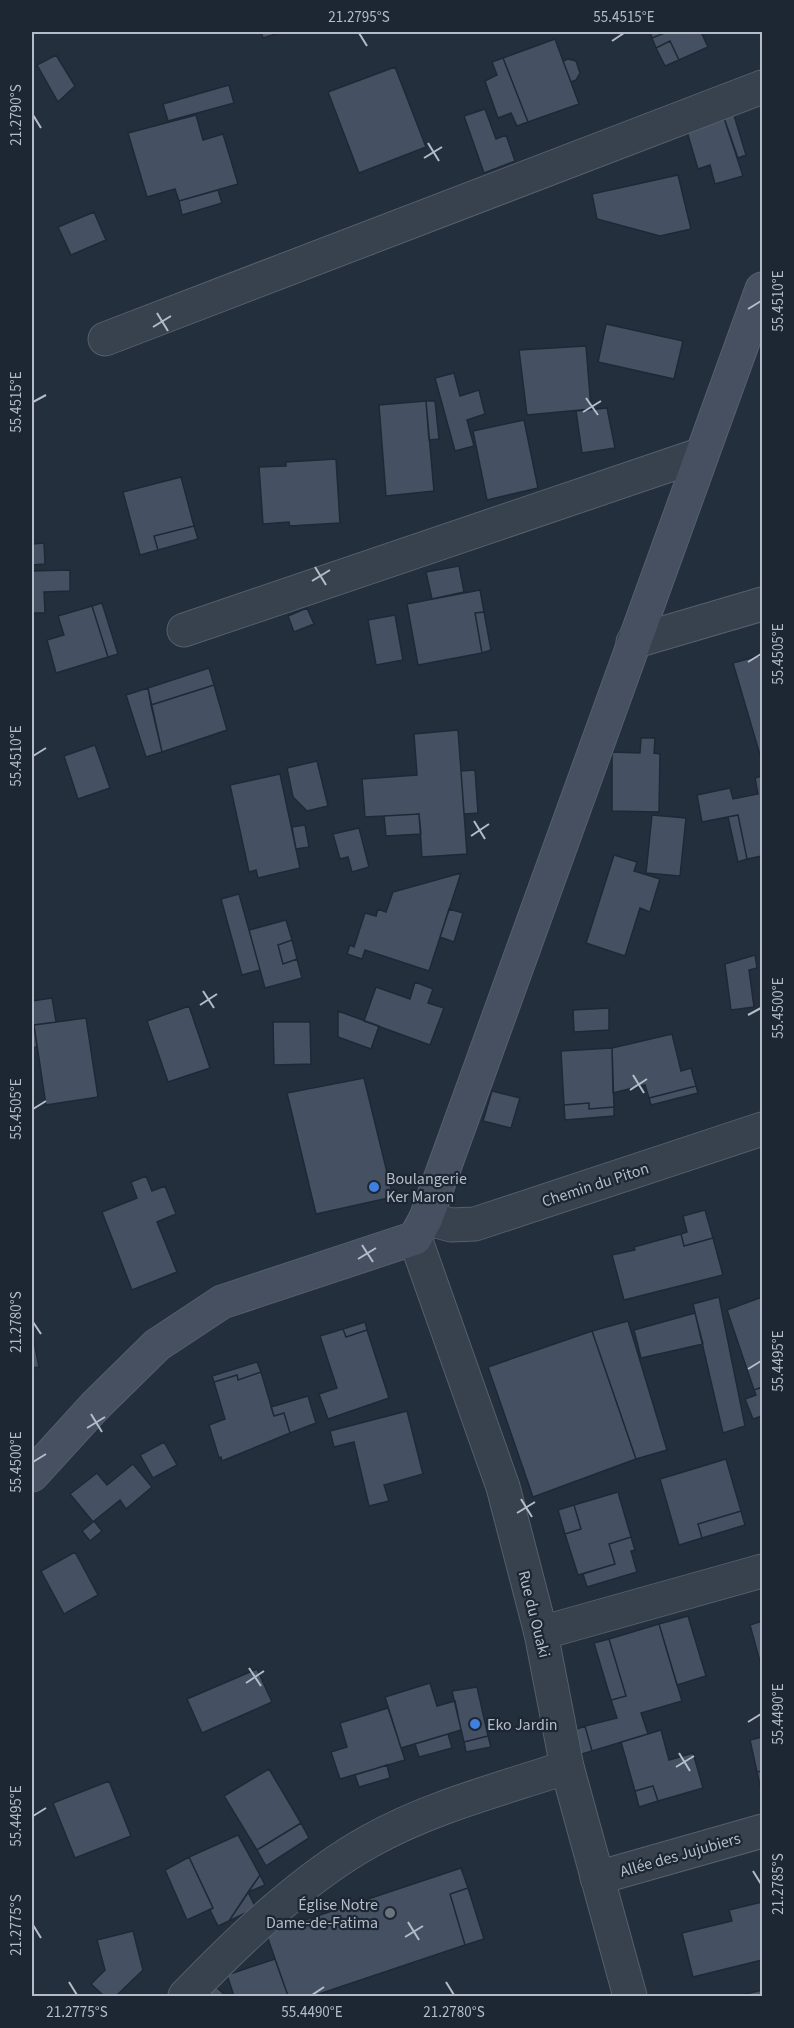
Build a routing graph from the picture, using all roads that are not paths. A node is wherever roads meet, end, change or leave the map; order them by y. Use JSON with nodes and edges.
{"nodes":[{"id":1,"x":762,"y":87,"type":"edge"},
{"id":2,"x":762,"y":289,"type":"edge"},
{"id":3,"x":105,"y":339,"type":"dead end"},
{"id":4,"x":702,"y":454,"type":"junction"},
{"id":5,"x":762,"y":604,"type":"edge"},
{"id":6,"x":184,"y":630,"type":"dead end"},
{"id":7,"x":633,"y":642,"type":"junction"},
{"id":8,"x":762,"y":1129,"type":"edge"},
{"id":9,"x":421,"y":1228,"type":"junction"},
{"id":10,"x":32,"y":1475,"type":"edge"},
{"id":11,"x":762,"y":1571,"type":"edge"},
{"id":12,"x":541,"y":1633,"type":"junction"},
{"id":13,"x":567,"y":1767,"type":"junction"},
{"id":14,"x":762,"y":1831,"type":"edge"},
{"id":15,"x":597,"y":1878,"type":"junction"},
{"id":16,"x":185,"y":1996,"type":"edge"},
{"id":17,"x":630,"y":1996,"type":"edge"}],
"edges":[{"from":1,"to":3,"type":"street"},
{"from":2,"to":4,"type":"main road"},
{"from":4,"to":6,"type":"street"},
{"from":4,"to":7,"type":"main road"},
{"from":5,"to":7,"type":"street"},
{"from":7,"to":9,"type":"main road"},
{"from":8,"to":9,"type":"street","name":"Chemin du Piton"},
{"from":9,"to":10,"type":"main road"},
{"from":9,"to":12,"type":"street","name":"Rue du Ouaki"},
{"from":11,"to":12,"type":"street"},
{"from":12,"to":13,"type":"street","name":"Rue du Ouaki"},
{"from":13,"to":15,"type":"street","name":"Rue du Ouaki"},
{"from":13,"to":16,"type":"street"},
{"from":14,"to":15,"type":"street","name":"Allée des Jujubiers"},
{"from":15,"to":17,"type":"street","name":"Rue du Ouaki"}]}
